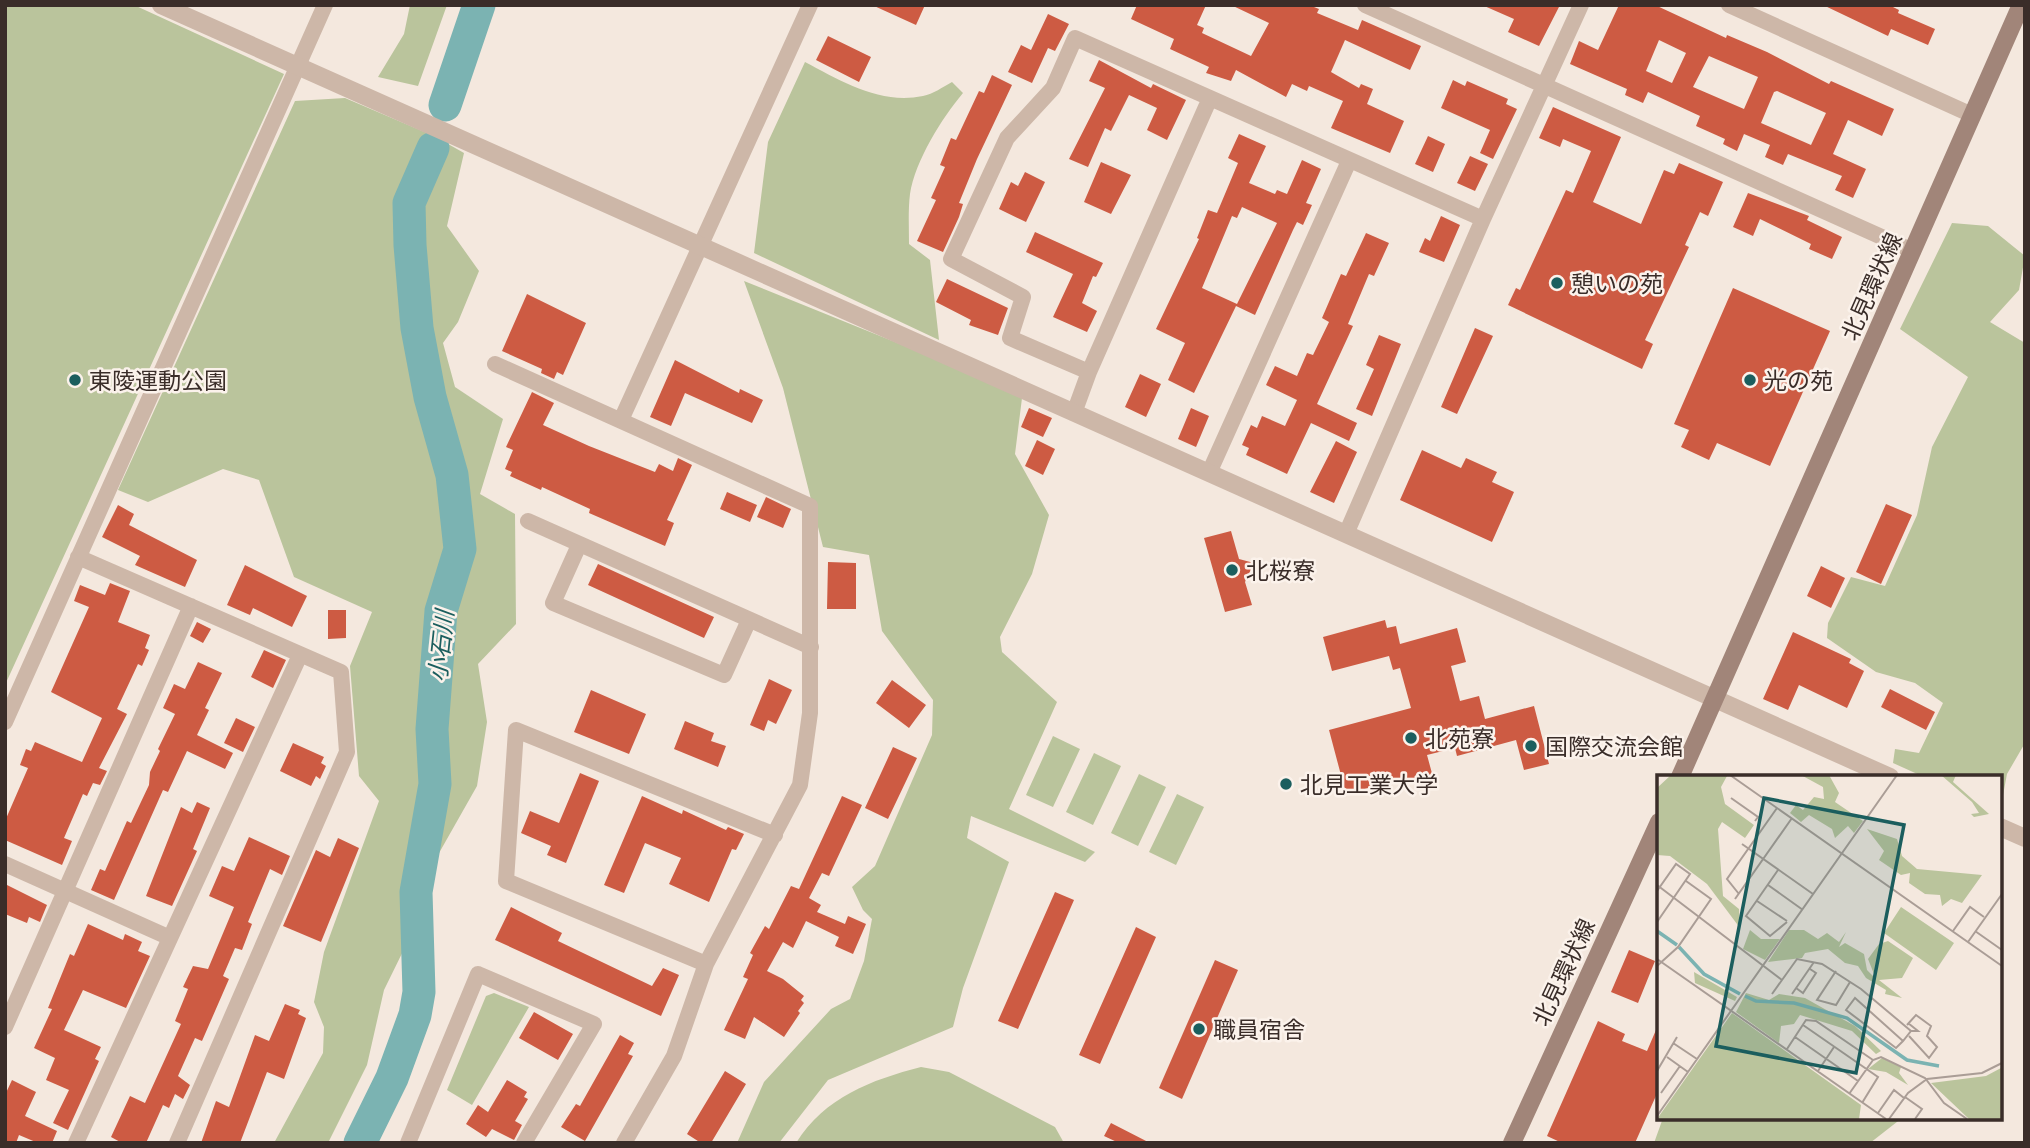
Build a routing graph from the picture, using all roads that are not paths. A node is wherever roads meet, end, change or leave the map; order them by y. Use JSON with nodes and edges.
{"nodes":[{"id":1,"x":161,"y":5,"type":"edge"},
{"id":2,"x":325,"y":5,"type":"edge"},
{"id":3,"x":810,"y":5,"type":"edge"},
{"id":4,"x":1366,"y":5,"type":"edge"},
{"id":5,"x":1581,"y":5,"type":"edge"},
{"id":6,"x":1729,"y":5,"type":"edge"},
{"id":7,"x":2021,"y":5,"type":"edge"},
{"id":8,"x":298,"y":66,"type":"junction"},
{"id":9,"x":1544,"y":88,"type":"junction"},
{"id":10,"x":1210,"y":98,"type":"junction"},
{"id":11,"x":1972,"y":115,"type":"junction"},
{"id":12,"x":1349,"y":161,"type":"junction"},
{"id":13,"x":1483,"y":219,"type":"junction"},
{"id":14,"x":699,"y":245,"type":"junction"},
{"id":15,"x":1913,"y":251,"type":"junction"},
{"id":16,"x":495,"y":364,"type":"dead end"},
{"id":17,"x":1089,"y":372,"type":"junction"},
{"id":18,"x":1074,"y":413,"type":"junction"},
{"id":19,"x":621,"y":420,"type":"junction"},
{"id":20,"x":1209,"y":473,"type":"junction"},
{"id":21,"x":528,"y":521,"type":"dead end"},
{"id":22,"x":1346,"y":534,"type":"junction"},
{"id":23,"x":579,"y":545,"type":"junction"},
{"id":24,"x":78,"y":557,"type":"junction"},
{"id":25,"x":191,"y":606,"type":"junction"},
{"id":26,"x":749,"y":620,"type":"junction"},
{"id":27,"x":811,"y":647,"type":"junction"},
{"id":28,"x":300,"y":655,"type":"junction"},
{"id":29,"x":1715,"y":699,"type":"junction"},
{"id":30,"x":5,"y":722,"type":"edge"},
{"id":31,"x":1681,"y":775,"type":"edge"},
{"id":32,"x":1886,"y":775,"type":"edge"},
{"id":33,"x":1657,"y":826,"type":"edge"},
{"id":34,"x":2002,"y":828,"type":"edge"},
{"id":35,"x":775,"y":835,"type":"junction"},
{"id":36,"x":2025,"y":838,"type":"edge"},
{"id":37,"x":5,"y":864,"type":"edge"},
{"id":38,"x":65,"y":892,"type":"junction"},
{"id":39,"x":168,"y":937,"type":"junction"},
{"id":40,"x":706,"y":964,"type":"junction"},
{"id":41,"x":5,"y":1027,"type":"edge"},
{"id":42,"x":527,"y":1142,"type":"edge"},
{"id":43,"x":76,"y":1143,"type":"edge"},
{"id":44,"x":177,"y":1143,"type":"edge"},
{"id":45,"x":408,"y":1143,"type":"edge"},
{"id":46,"x":624,"y":1143,"type":"edge"},
{"id":47,"x":1512,"y":1143,"type":"edge"}],
"edges":[{"from":1,"to":8,"type":"street"},
{"from":2,"to":8,"type":"street"},
{"from":3,"to":14,"type":"street"},
{"from":4,"to":9,"type":"street"},
{"from":5,"to":9,"type":"street"},
{"from":6,"to":11,"type":"street"},
{"from":7,"to":11,"type":"main road","name":"北見環状線"},
{"from":8,"to":14,"type":"street"},
{"from":8,"to":24,"type":"street"},
{"from":9,"to":13,"type":"street"},
{"from":9,"to":15,"type":"street"},
{"from":10,"to":12,"type":"street"},
{"from":10,"to":17,"type":"street"},
{"from":10,"to":17,"type":"street"},
{"from":11,"to":15,"type":"main road","name":"北見環状線"},
{"from":12,"to":13,"type":"street"},
{"from":12,"to":20,"type":"street"},
{"from":13,"to":22,"type":"street"},
{"from":14,"to":18,"type":"street"},
{"from":14,"to":19,"type":"street"},
{"from":15,"to":29,"type":"main road","name":"北見環状線"},
{"from":16,"to":19,"type":"street"},
{"from":17,"to":18,"type":"street"},
{"from":18,"to":20,"type":"street"},
{"from":19,"to":27,"type":"street"},
{"from":20,"to":22,"type":"street"},
{"from":21,"to":23,"type":"street"},
{"from":22,"to":29,"type":"street"},
{"from":23,"to":26,"type":"street"},
{"from":23,"to":26,"type":"street"},
{"from":24,"to":25,"type":"street"},
{"from":24,"to":30,"type":"street"},
{"from":25,"to":28,"type":"street"},
{"from":25,"to":38,"type":"street"},
{"from":26,"to":27,"type":"street"},
{"from":27,"to":35,"type":"street"},
{"from":28,"to":39,"type":"street"},
{"from":28,"to":44,"type":"street"},
{"from":29,"to":31,"type":"main road","name":"北見環状線"},
{"from":29,"to":32,"type":"street"},
{"from":33,"to":47,"type":"main road","name":"北見環状線"},
{"from":34,"to":36,"type":"street"},
{"from":35,"to":40,"type":"street"},
{"from":35,"to":40,"type":"street"},
{"from":37,"to":38,"type":"street"},
{"from":38,"to":39,"type":"street"},
{"from":38,"to":41,"type":"street"},
{"from":39,"to":43,"type":"street"},
{"from":40,"to":46,"type":"street"},
{"from":42,"to":45,"type":"street"}]}
